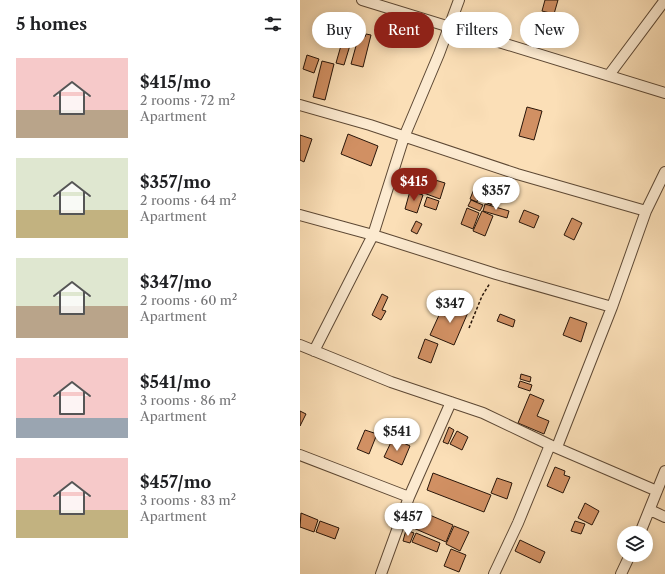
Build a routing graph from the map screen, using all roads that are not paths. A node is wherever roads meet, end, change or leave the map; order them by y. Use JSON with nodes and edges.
{"nodes":[{"id":1,"x":362,"y":0,"type":"edge"},
{"id":2,"x":459,"y":0,"type":"edge"},
{"id":3,"x":664,"y":0,"type":"edge"},
{"id":4,"x":455,"y":12,"type":"edge"},
{"id":5,"x":442,"y":25,"type":"edge"},
{"id":6,"x":442,"y":46,"type":"edge"},
{"id":7,"x":512,"y":46,"type":"edge"},
{"id":8,"x":609,"y":75,"type":"junction"},
{"id":9,"x":665,"y":93,"type":"edge"},
{"id":10,"x":300,"y":105,"type":"edge"},
{"id":11,"x":404,"y":137,"type":"junction"},
{"id":12,"x":665,"y":172,"type":"edge"},
{"id":13,"x":646,"y":211,"type":"junction"},
{"id":14,"x":300,"y":215,"type":"edge"},
{"id":15,"x":373,"y":235,"type":"junction"},
{"id":16,"x":612,"y":307,"type":"junction"},
{"id":17,"x":300,"y":345,"type":"edge"},
{"id":18,"x":314,"y":351,"type":"junction"},
{"id":19,"x":451,"y":402,"type":"junction"},
{"id":20,"x":554,"y":446,"type":"junction"},
{"id":21,"x":300,"y":455,"type":"edge"},
{"id":22,"x":665,"y":471,"type":"edge"},
{"id":23,"x":657,"y":491,"type":"junction"},
{"id":24,"x":409,"y":498,"type":"junction"},
{"id":25,"x":650,"y":510,"type":"junction"},
{"id":26,"x":665,"y":517,"type":"edge"},
{"id":27,"x":643,"y":526,"type":"edge"},
{"id":28,"x":627,"y":562,"type":"edge"},
{"id":29,"x":380,"y":574,"type":"edge"},
{"id":30,"x":494,"y":574,"type":"edge"},
{"id":31,"x":622,"y":574,"type":"edge"}],
"edges":[{"from":1,"to":5,"type":"street"},
{"from":2,"to":4,"type":"street"},
{"from":3,"to":8,"type":"street"},
{"from":6,"to":11,"type":"street"},
{"from":7,"to":8,"type":"street"},
{"from":8,"to":9,"type":"street"},
{"from":10,"to":11,"type":"street"},
{"from":11,"to":13,"type":"street"},
{"from":11,"to":15,"type":"street"},
{"from":12,"to":13,"type":"street"},
{"from":13,"to":16,"type":"street"},
{"from":14,"to":15,"type":"street"},
{"from":15,"to":16,"type":"street"},
{"from":15,"to":18,"type":"street"},
{"from":16,"to":20,"type":"street"},
{"from":17,"to":18,"type":"street"},
{"from":18,"to":19,"type":"street"},
{"from":19,"to":20,"type":"street"},
{"from":19,"to":24,"type":"street"},
{"from":20,"to":23,"type":"street"},
{"from":20,"to":30,"type":"street"},
{"from":21,"to":24,"type":"street"},
{"from":22,"to":23,"type":"street"},
{"from":23,"to":25,"type":"street"},
{"from":24,"to":29,"type":"street"},
{"from":25,"to":26,"type":"street"},
{"from":25,"to":27,"type":"street"},
{"from":28,"to":31,"type":"street"}]}
